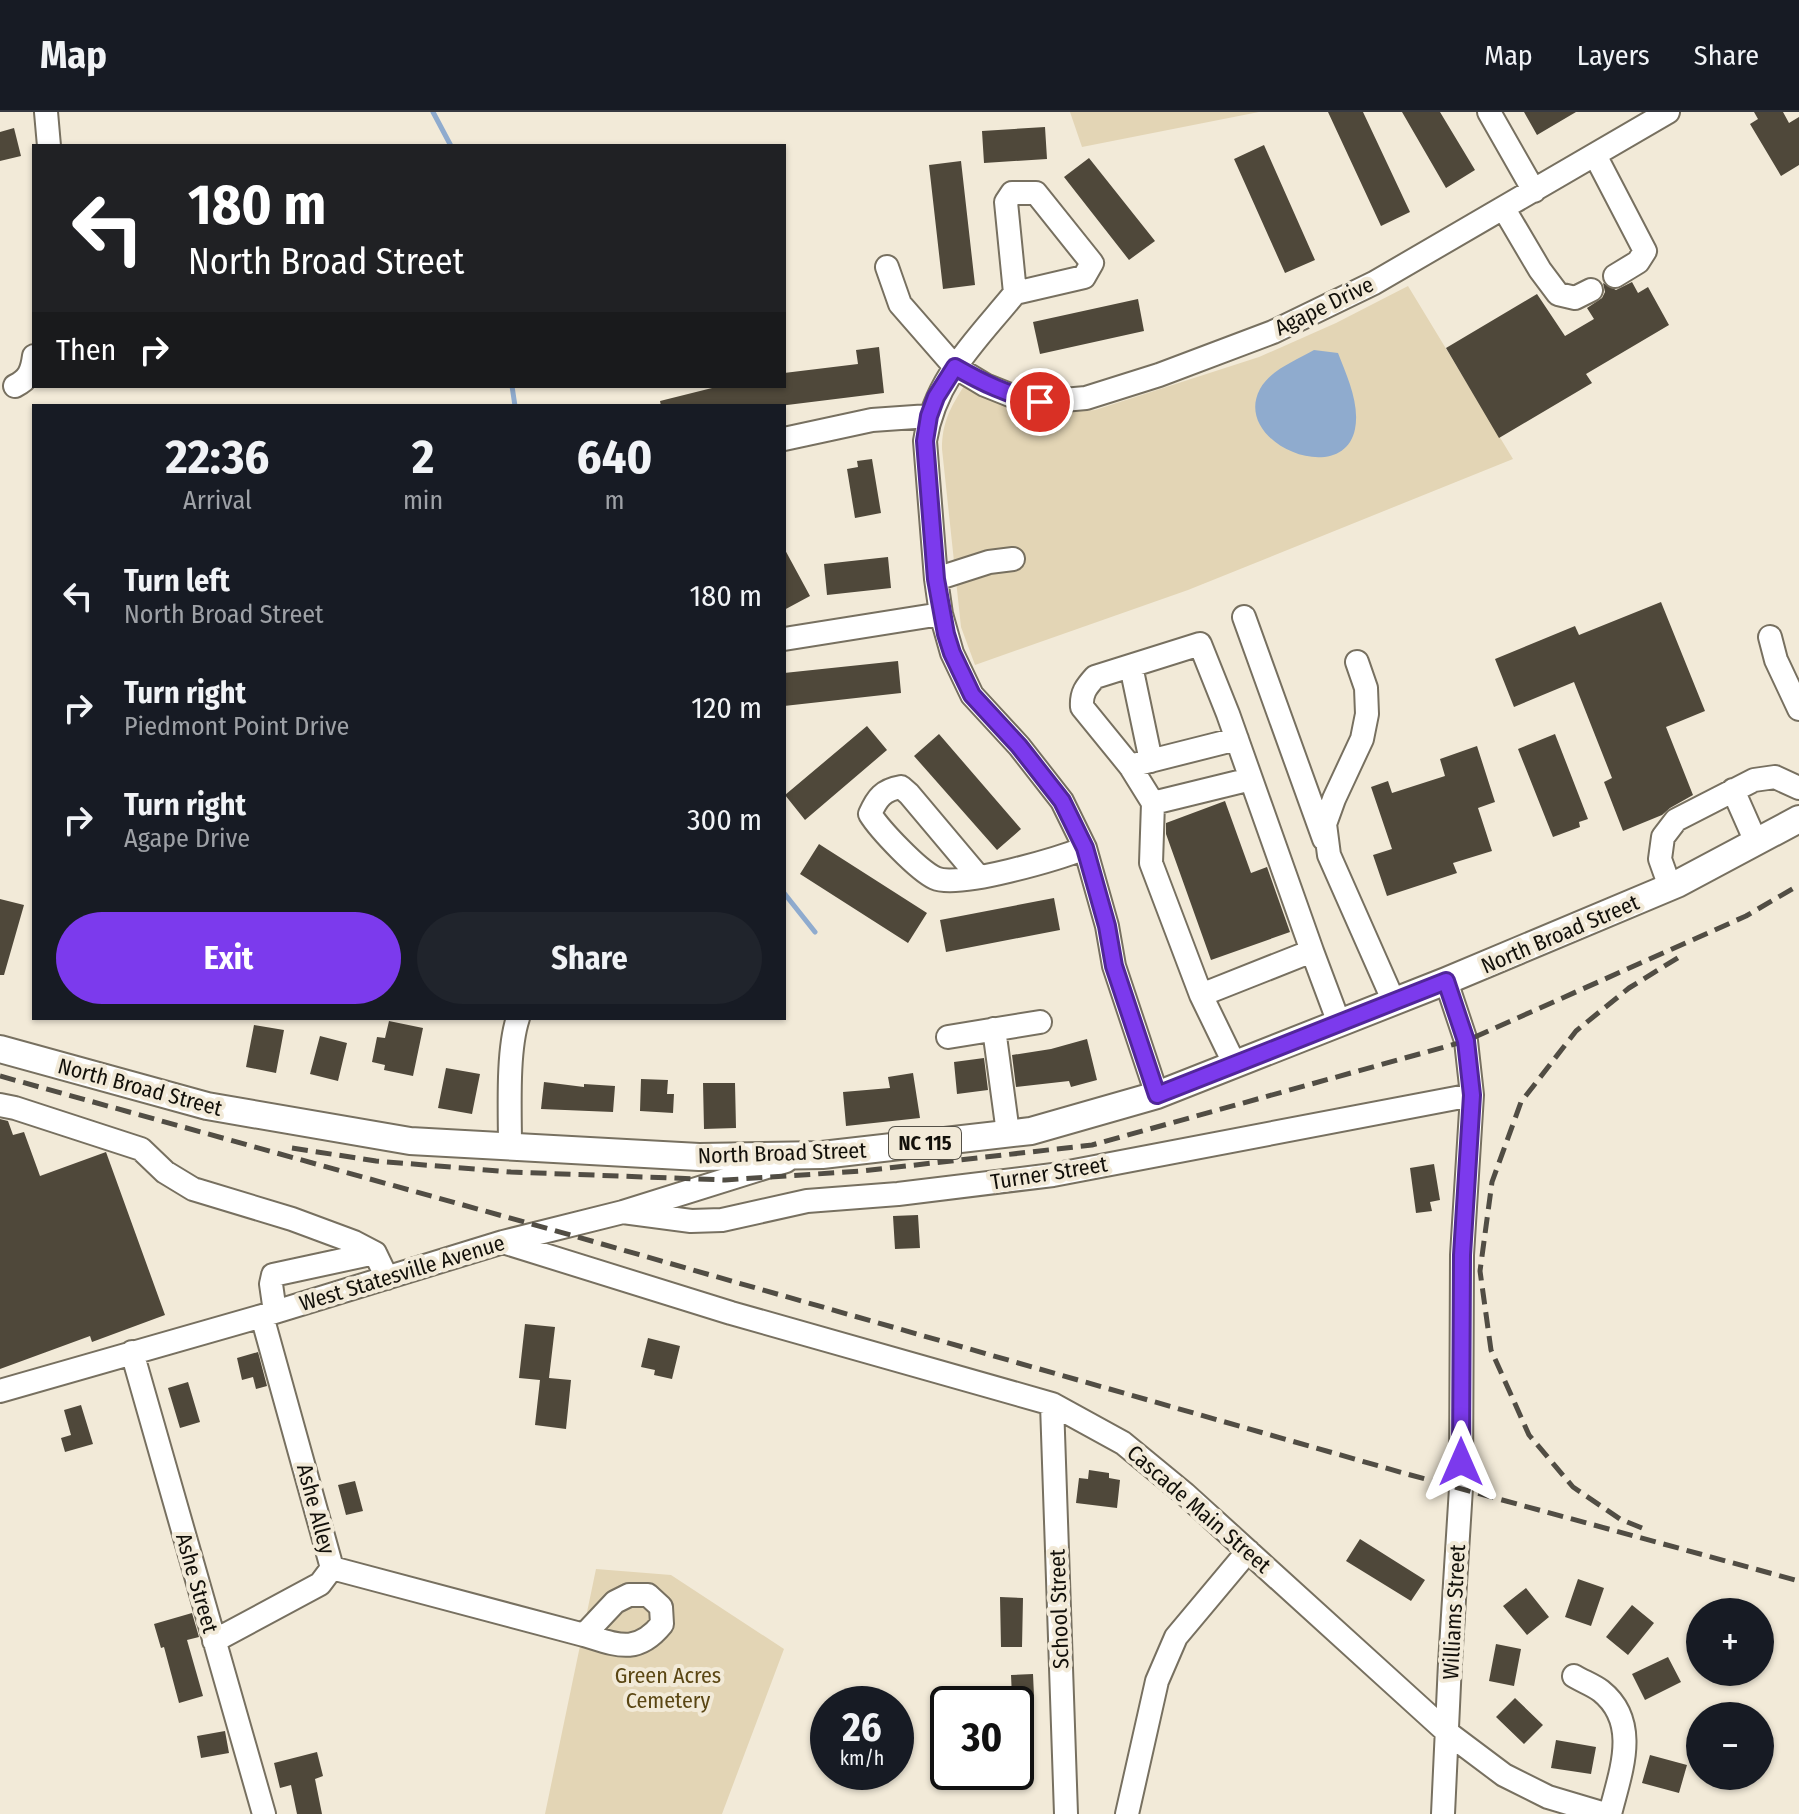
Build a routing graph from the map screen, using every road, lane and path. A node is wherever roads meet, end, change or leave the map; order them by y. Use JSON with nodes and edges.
{"nodes":[{"id":1,"x":46,"y":112,"type":"edge"},
{"id":2,"x":1489,"y":112,"type":"edge"},
{"id":3,"x":1668,"y":112,"type":"edge"},
{"id":4,"x":49,"y":144,"type":"edge"},
{"id":5,"x":1595,"y":155,"type":"junction"},
{"id":6,"x":1534,"y":191,"type":"junction"},
{"id":7,"x":1504,"y":209,"type":"junction"},
{"id":8,"x":887,"y":267,"type":"dead end"},
{"id":9,"x":1615,"y":276,"type":"dead end"},
{"id":10,"x":1591,"y":290,"type":"dead end"},
{"id":11,"x":1015,"y":293,"type":"junction"},
{"id":12,"x":32,"y":367,"type":"edge"},
{"id":13,"x":955,"y":367,"type":"junction"},
{"id":14,"x":15,"y":386,"type":"dead end"},
{"id":15,"x":929,"y":416,"type":"junction"},
{"id":16,"x":786,"y":439,"type":"edge"},
{"id":17,"x":1013,"y":559,"type":"dead end"},
{"id":18,"x":936,"y":579,"type":"junction"},
{"id":19,"x":941,"y":614,"type":"junction"},
{"id":20,"x":1244,"y":617,"type":"dead end"},
{"id":21,"x":1770,"y":637,"type":"dead end"},
{"id":22,"x":786,"y":639,"type":"edge"},
{"id":23,"x":1357,"y":662,"type":"dead end"},
{"id":24,"x":1131,"y":666,"type":"junction"},
{"id":25,"x":1799,"y":709,"type":"edge"},
{"id":26,"x":1237,"y":739,"type":"junction"},
{"id":27,"x":1140,"y":763,"type":"junction"},
{"id":28,"x":1251,"y":779,"type":"junction"},
{"id":29,"x":1799,"y":788,"type":"edge"},
{"id":30,"x":1733,"y":790,"type":"junction"},
{"id":31,"x":1153,"y":803,"type":"junction"},
{"id":32,"x":1799,"y":819,"type":"edge"},
{"id":33,"x":1756,"y":842,"type":"junction"},
{"id":34,"x":1085,"y":848,"type":"junction"},
{"id":35,"x":1329,"y":855,"type":"junction"},
{"id":36,"x":978,"y":876,"type":"junction"},
{"id":37,"x":1670,"y":887,"type":"junction"},
{"id":38,"x":1312,"y":951,"type":"junction"},
{"id":39,"x":1446,"y":981,"type":"junction"},
{"id":40,"x":1201,"y":995,"type":"junction"},
{"id":41,"x":1394,"y":1002,"type":"junction"},
{"id":42,"x":517,"y":1020,"type":"edge"},
{"id":43,"x":1040,"y":1022,"type":"dead end"},
{"id":44,"x":1339,"y":1023,"type":"junction"},
{"id":45,"x":994,"y":1029,"type":"junction"},
{"id":46,"x":948,"y":1037,"type":"dead end"},
{"id":47,"x":0,"y":1049,"type":"edge"},
{"id":48,"x":1235,"y":1065,"type":"junction"},
{"id":49,"x":1157,"y":1095,"type":"junction"},
{"id":50,"x":1472,"y":1095,"type":"junction"},
{"id":51,"x":0,"y":1105,"type":"edge"},
{"id":52,"x":1008,"y":1133,"type":"junction"},
{"id":53,"x":510,"y":1147,"type":"junction"},
{"id":54,"x":803,"y":1156,"type":"junction"},
{"id":55,"x":623,"y":1212,"type":"junction"},
{"id":56,"x":503,"y":1242,"type":"junction"},
{"id":57,"x":375,"y":1253,"type":"junction"},
{"id":58,"x":387,"y":1278,"type":"junction"},
{"id":59,"x":269,"y":1314,"type":"junction"},
{"id":60,"x":132,"y":1352,"type":"junction"},
{"id":61,"x":0,"y":1391,"type":"edge"},
{"id":62,"x":1052,"y":1404,"type":"junction"},
{"id":63,"x":1248,"y":1551,"type":"junction"},
{"id":64,"x":332,"y":1568,"type":"junction"},
{"id":65,"x":584,"y":1635,"type":"dead end"},
{"id":66,"x":214,"y":1641,"type":"junction"},
{"id":67,"x":1574,"y":1676,"type":"dead end"},
{"id":68,"x":1448,"y":1733,"type":"junction"},
{"id":69,"x":264,"y":1814,"type":"edge"},
{"id":70,"x":1066,"y":1814,"type":"edge"},
{"id":71,"x":1127,"y":1814,"type":"edge"},
{"id":72,"x":1443,"y":1814,"type":"edge"},
{"id":73,"x":1608,"y":1814,"type":"edge"}],
"edges":[{"from":1,"to":4,"type":"street"},
{"from":2,"to":6,"type":"street"},
{"from":3,"to":5,"type":"street","name":"Agape Drive"},
{"from":5,"to":6,"type":"street","name":"Agape Drive"},
{"from":5,"to":9,"type":"street"},
{"from":6,"to":7,"type":"street","name":"Agape Drive"},
{"from":7,"to":10,"type":"street"},
{"from":7,"to":13,"type":"street","name":"Agape Drive"},
{"from":8,"to":13,"type":"street","name":"Agape Drive"},
{"from":11,"to":11,"type":"street"},
{"from":11,"to":13,"type":"street"},
{"from":12,"to":14,"type":"street"},
{"from":13,"to":15,"type":"street"},
{"from":15,"to":16,"type":"street"},
{"from":15,"to":18,"type":"street"},
{"from":17,"to":18,"type":"street"},
{"from":18,"to":19,"type":"street"},
{"from":19,"to":22,"type":"street"},
{"from":19,"to":34,"type":"street"},
{"from":20,"to":35,"type":"street"},
{"from":21,"to":25,"type":"street"},
{"from":23,"to":35,"type":"street"},
{"from":24,"to":26,"type":"street"},
{"from":24,"to":27,"type":"street"},
{"from":24,"to":27,"type":"street"},
{"from":26,"to":27,"type":"street"},
{"from":26,"to":28,"type":"street"},
{"from":27,"to":31,"type":"street"},
{"from":28,"to":31,"type":"street"},
{"from":28,"to":38,"type":"street"},
{"from":29,"to":30,"type":"street"},
{"from":30,"to":33,"type":"street"},
{"from":30,"to":37,"type":"street"},
{"from":31,"to":40,"type":"street"},
{"from":32,"to":33,"type":"main road","name":"North Broad Street","number":"NC 115"},
{"from":33,"to":37,"type":"main road","name":"North Broad Street","number":"NC 115"},
{"from":34,"to":36,"type":"street"},
{"from":34,"to":49,"type":"street"},
{"from":35,"to":41,"type":"street"},
{"from":36,"to":36,"type":"street"},
{"from":37,"to":39,"type":"main road","name":"North Broad Street","number":"NC 115"},
{"from":38,"to":40,"type":"street"},
{"from":38,"to":44,"type":"street"},
{"from":39,"to":41,"type":"main road","name":"North Broad Street","number":"NC 115"},
{"from":39,"to":50,"type":"street","name":"Williams Street"},
{"from":40,"to":48,"type":"street"},
{"from":41,"to":44,"type":"main road","name":"North Broad Street","number":"NC 115"},
{"from":42,"to":53,"type":"street"},
{"from":43,"to":45,"type":"street"},
{"from":44,"to":48,"type":"main road","name":"North Broad Street","number":"NC 115"},
{"from":45,"to":46,"type":"street"},
{"from":45,"to":52,"type":"street"},
{"from":47,"to":53,"type":"main road","name":"North Broad Street","number":"NC 115"},
{"from":48,"to":49,"type":"main road","name":"North Broad Street","number":"NC 115"},
{"from":49,"to":52,"type":"main road","name":"North Broad Street","number":"NC 115"},
{"from":50,"to":55,"type":"street","name":"Turner Street"},
{"from":50,"to":68,"type":"street","name":"Williams Street"},
{"from":51,"to":57,"type":"street"},
{"from":52,"to":54,"type":"main road","name":"North Broad Street","number":"NC 115"},
{"from":53,"to":54,"type":"main road","name":"North Broad Street","number":"NC 115"},
{"from":54,"to":55,"type":"street","name":"West Statesville Avenue"},
{"from":55,"to":56,"type":"street","name":"West Statesville Avenue"},
{"from":56,"to":58,"type":"street","name":"West Statesville Avenue"},
{"from":56,"to":62,"type":"street","name":"Cascade Main Street"},
{"from":57,"to":58,"type":"street"},
{"from":57,"to":59,"type":"street","name":"Ashe Alley"},
{"from":58,"to":59,"type":"street","name":"West Statesville Avenue"},
{"from":59,"to":60,"type":"street","name":"West Statesville Avenue"},
{"from":59,"to":64,"type":"street","name":"Ashe Alley"},
{"from":60,"to":61,"type":"street","name":"West Statesville Avenue"},
{"from":60,"to":66,"type":"street","name":"Ashe Street"},
{"from":62,"to":63,"type":"street","name":"Cascade Main Street"},
{"from":62,"to":70,"type":"street","name":"School Street"},
{"from":63,"to":68,"type":"street","name":"Cascade Main Street"},
{"from":63,"to":71,"type":"street"},
{"from":64,"to":65,"type":"street"},
{"from":64,"to":66,"type":"street","name":"Ashe Alley"},
{"from":66,"to":69,"type":"street","name":"Ashe Street"},
{"from":67,"to":73,"type":"street"},
{"from":68,"to":72,"type":"street","name":"Williams Street"},
{"from":68,"to":73,"type":"street","name":"Cascade Main Street"}]}
